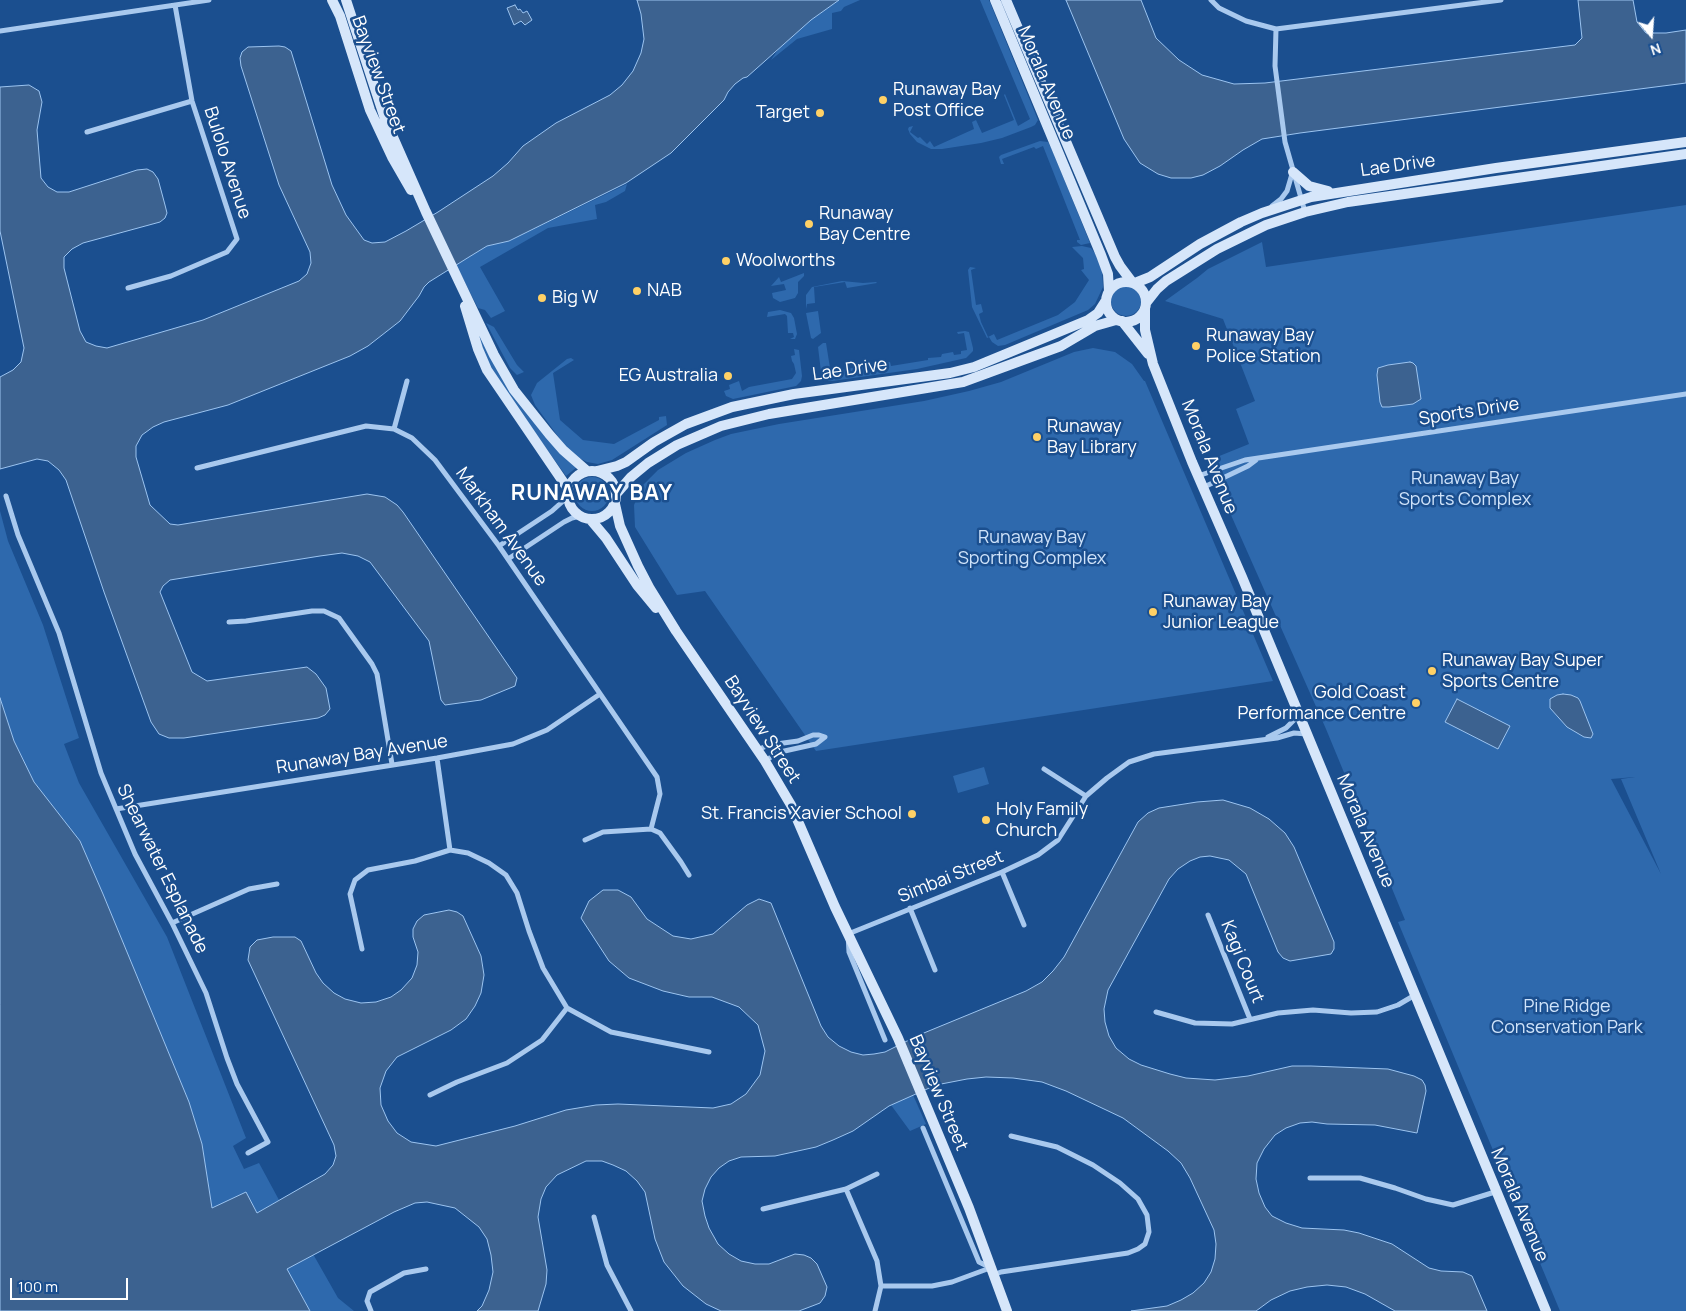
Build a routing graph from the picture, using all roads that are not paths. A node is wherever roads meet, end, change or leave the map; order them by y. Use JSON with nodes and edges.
{"nodes":[{"id":1,"x":209,"y":0,"type":"edge"},
{"id":2,"x":346,"y":0,"type":"edge"},
{"id":3,"x":995,"y":0,"type":"edge"},
{"id":4,"x":1006,"y":0,"type":"edge"},
{"id":5,"x":1211,"y":0,"type":"edge"},
{"id":6,"x":1501,"y":0,"type":"edge"},
{"id":7,"x":332,"y":3,"type":"edge"},
{"id":8,"x":175,"y":5,"type":"junction"},
{"id":9,"x":1276,"y":29,"type":"junction"},
{"id":10,"x":0,"y":31,"type":"edge"},
{"id":11,"x":192,"y":101,"type":"junction"},
{"id":12,"x":87,"y":132,"type":"dead end"},
{"id":13,"x":389,"y":140,"type":"junction"},
{"id":14,"x":1686,"y":142,"type":"edge"},
{"id":15,"x":1686,"y":154,"type":"edge"},
{"id":16,"x":1293,"y":172,"type":"junction"},
{"id":17,"x":1332,"y":192,"type":"junction"},
{"id":18,"x":1301,"y":200,"type":"junction"},
{"id":19,"x":1305,"y":212,"type":"junction"},
{"id":20,"x":1262,"y":213,"type":"junction"},
{"id":21,"x":455,"y":276,"type":"junction"},
{"id":22,"x":1134,"y":283,"type":"junction"},
{"id":23,"x":128,"y":288,"type":"dead end"},
{"id":24,"x":1109,"y":291,"type":"junction"},
{"id":25,"x":1105,"y":302,"type":"junction"},
{"id":26,"x":1146,"y":306,"type":"junction"},
{"id":27,"x":1119,"y":320,"type":"junction"},
{"id":28,"x":1153,"y":364,"type":"junction"},
{"id":29,"x":407,"y":381,"type":"dead end"},
{"id":30,"x":1686,"y":394,"type":"edge"},
{"id":31,"x":686,"y":424,"type":"junction"},
{"id":32,"x":394,"y":429,"type":"junction"},
{"id":33,"x":682,"y":443,"type":"junction"},
{"id":34,"x":1257,"y":459,"type":"junction"},
{"id":35,"x":197,"y":468,"type":"dead end"},
{"id":36,"x":592,"y":471,"type":"junction"},
{"id":37,"x":1198,"y":476,"type":"junction"},
{"id":38,"x":1202,"y":488,"type":"junction"},
{"id":39,"x":568,"y":492,"type":"junction"},
{"id":40,"x":6,"y":496,"type":"dead end"},
{"id":41,"x":616,"y":499,"type":"junction"},
{"id":42,"x":585,"y":518,"type":"junction"},
{"id":43,"x":499,"y":546,"type":"junction"},
{"id":44,"x":508,"y":559,"type":"junction"},
{"id":45,"x":229,"y":622,"type":"dead end"},
{"id":46,"x":676,"y":631,"type":"junction"},
{"id":47,"x":600,"y":694,"type":"junction"},
{"id":48,"x":1299,"y":715,"type":"junction"},
{"id":49,"x":1307,"y":734,"type":"junction"},
{"id":50,"x":1263,"y":740,"type":"junction"},
{"id":51,"x":757,"y":750,"type":"junction"},
{"id":52,"x":437,"y":758,"type":"junction"},
{"id":53,"x":765,"y":761,"type":"junction"},
{"id":54,"x":392,"y":764,"type":"junction"},
{"id":55,"x":1044,"y":769,"type":"dead end"},
{"id":56,"x":1086,"y":796,"type":"junction"},
{"id":57,"x":116,"y":809,"type":"junction"},
{"id":58,"x":651,"y":829,"type":"junction"},
{"id":59,"x":585,"y":840,"type":"dead end"},
{"id":60,"x":450,"y":850,"type":"junction"},
{"id":61,"x":1002,"y":872,"type":"junction"},
{"id":62,"x":689,"y":875,"type":"dead end"},
{"id":63,"x":277,"y":884,"type":"dead end"},
{"id":64,"x":910,"y":908,"type":"junction"},
{"id":65,"x":1208,"y":915,"type":"dead end"},
{"id":66,"x":172,"y":923,"type":"junction"},
{"id":67,"x":1024,"y":926,"type":"dead end"},
{"id":68,"x":848,"y":934,"type":"junction"},
{"id":69,"x":362,"y":949,"type":"dead end"},
{"id":70,"x":935,"y":970,"type":"dead end"},
{"id":71,"x":1416,"y":995,"type":"junction"},
{"id":72,"x":567,"y":1008,"type":"junction"},
{"id":73,"x":1156,"y":1012,"type":"dead end"},
{"id":74,"x":1250,"y":1019,"type":"junction"},
{"id":75,"x":885,"y":1040,"type":"dead end"},
{"id":76,"x":709,"y":1052,"type":"dead end"},
{"id":77,"x":430,"y":1095,"type":"dead end"},
{"id":78,"x":923,"y":1128,"type":"dead end"},
{"id":79,"x":1011,"y":1136,"type":"dead end"},
{"id":80,"x":248,"y":1153,"type":"dead end"},
{"id":81,"x":877,"y":1174,"type":"dead end"},
{"id":82,"x":1310,"y":1178,"type":"dead end"},
{"id":83,"x":846,"y":1189,"type":"junction"},
{"id":84,"x":1495,"y":1192,"type":"junction"},
{"id":85,"x":763,"y":1209,"type":"dead end"},
{"id":86,"x":594,"y":1217,"type":"dead end"},
{"id":87,"x":426,"y":1269,"type":"dead end"},
{"id":88,"x":991,"y":1271,"type":"junction"},
{"id":89,"x":881,"y":1286,"type":"junction"},
{"id":90,"x":629,"y":1310,"type":"edge"},
{"id":91,"x":371,"y":1311,"type":"edge"},
{"id":92,"x":875,"y":1311,"type":"edge"},
{"id":93,"x":1007,"y":1311,"type":"edge"},
{"id":94,"x":1546,"y":1311,"type":"edge"}],
"edges":[{"from":1,"to":8,"type":"street"},
{"from":2,"to":13,"type":"main road","name":"Bayview Street"},
{"from":3,"to":24,"type":"main road","name":"Morala Avenue"},
{"from":4,"to":22,"type":"main road","name":"Morala Avenue"},
{"from":5,"to":9,"type":"street"},
{"from":6,"to":9,"type":"street"},
{"from":7,"to":13,"type":"main road","name":"Bayview Street"},
{"from":8,"to":10,"type":"street"},
{"from":8,"to":11,"type":"street","name":"Bulolo Avenue"},
{"from":9,"to":16,"type":"street"},
{"from":11,"to":12,"type":"street"},
{"from":11,"to":23,"type":"street","name":"Bulolo Avenue"},
{"from":13,"to":21,"type":"main road","name":"Bayview Street"},
{"from":14,"to":17,"type":"main road","name":"Lae Drive"},
{"from":15,"to":19,"type":"main road","name":"Lae Drive"},
{"from":16,"to":17,"type":"main road"},
{"from":16,"to":18,"type":"street"},
{"from":16,"to":20,"type":"street"},
{"from":17,"to":18,"type":"main road","name":"Lae Drive"},
{"from":18,"to":19,"type":"street"},
{"from":18,"to":20,"type":"main road","name":"Lae Drive"},
{"from":19,"to":26,"type":"main road","name":"Lae Drive"},
{"from":20,"to":22,"type":"main road","name":"Lae Drive"},
{"from":21,"to":36,"type":"main road","name":"Bayview Street"},
{"from":21,"to":39,"type":"main road","name":"Bayview Street"},
{"from":22,"to":24,"type":"main road"},
{"from":22,"to":26,"type":"main road"},
{"from":24,"to":25,"type":"main road"},
{"from":25,"to":27,"type":"main road"},
{"from":25,"to":31,"type":"main road","name":"Lae Drive"},
{"from":26,"to":27,"type":"main road"},
{"from":26,"to":28,"type":"main road","name":"Morala Avenue"},
{"from":27,"to":28,"type":"main road","name":"Morala Avenue"},
{"from":27,"to":33,"type":"main road","name":"Lae Drive"},
{"from":28,"to":37,"type":"main road","name":"Morala Avenue"},
{"from":29,"to":32,"type":"street"},
{"from":30,"to":34,"type":"street","name":"Sports Drive"},
{"from":31,"to":33,"type":"main road"},
{"from":31,"to":36,"type":"main road","name":"Lae Drive"},
{"from":32,"to":35,"type":"street","name":"Markham Avenue"},
{"from":32,"to":43,"type":"street","name":"Markham Avenue"},
{"from":33,"to":41,"type":"main road","name":"Lae Drive"},
{"from":34,"to":37,"type":"street","name":"Sports Drive"},
{"from":34,"to":38,"type":"street","name":"Sports Drive"},
{"from":36,"to":39,"type":"main road"},
{"from":36,"to":41,"type":"main road"},
{"from":37,"to":38,"type":"main road","name":"Morala Avenue"},
{"from":38,"to":48,"type":"main road","name":"Morala Avenue"},
{"from":39,"to":42,"type":"main road"},
{"from":39,"to":43,"type":"street"},
{"from":40,"to":57,"type":"street","name":"Shearwater Esplanade"},
{"from":41,"to":42,"type":"main road"},
{"from":41,"to":46,"type":"main road","name":"Bayview Street"},
{"from":42,"to":44,"type":"street"},
{"from":42,"to":46,"type":"main road","name":"Bayview Street"},
{"from":43,"to":44,"type":"street","name":"Markham Avenue"},
{"from":44,"to":47,"type":"street","name":"Markham Avenue"},
{"from":45,"to":54,"type":"street"},
{"from":46,"to":51,"type":"main road","name":"Bayview Street"},
{"from":47,"to":52,"type":"street","name":"Runaway Bay Avenue"},
{"from":47,"to":58,"type":"street","name":"Markham Avenue"},
{"from":48,"to":49,"type":"main road","name":"Morala Avenue"},
{"from":48,"to":50,"type":"street","name":"Simbai Street"},
{"from":49,"to":50,"type":"street","name":"Simbai Street"},
{"from":49,"to":71,"type":"main road","name":"Morala Avenue"},
{"from":50,"to":56,"type":"street","name":"Simbai Street"},
{"from":51,"to":53,"type":"main road","name":"Bayview Street"},
{"from":51,"to":53,"type":"street"},
{"from":52,"to":54,"type":"street","name":"Runaway Bay Avenue"},
{"from":52,"to":60,"type":"street"},
{"from":53,"to":68,"type":"main road","name":"Bayview Street"},
{"from":54,"to":57,"type":"street","name":"Runaway Bay Avenue"},
{"from":55,"to":56,"type":"street"},
{"from":56,"to":61,"type":"street","name":"Simbai Street"},
{"from":57,"to":66,"type":"street","name":"Shearwater Esplanade"},
{"from":58,"to":59,"type":"street"},
{"from":58,"to":62,"type":"street"},
{"from":60,"to":69,"type":"street"},
{"from":60,"to":72,"type":"street"},
{"from":61,"to":64,"type":"street","name":"Simbai Street"},
{"from":61,"to":67,"type":"street"},
{"from":63,"to":66,"type":"street"},
{"from":64,"to":68,"type":"street","name":"Simbai Street"},
{"from":64,"to":70,"type":"street"},
{"from":65,"to":74,"type":"street","name":"Kagi Court"},
{"from":66,"to":80,"type":"street","name":"Shearwater Esplanade"},
{"from":68,"to":75,"type":"street","name":"Bayview Street"},
{"from":68,"to":88,"type":"main road","name":"Bayview Street"},
{"from":71,"to":74,"type":"street"},
{"from":71,"to":84,"type":"main road","name":"Morala Avenue"},
{"from":72,"to":76,"type":"street"},
{"from":72,"to":77,"type":"street"},
{"from":73,"to":74,"type":"street"},
{"from":78,"to":88,"type":"street","name":"Bayview Street"},
{"from":79,"to":88,"type":"street"},
{"from":81,"to":83,"type":"street"},
{"from":82,"to":84,"type":"street"},
{"from":83,"to":85,"type":"street"},
{"from":83,"to":89,"type":"street"},
{"from":84,"to":94,"type":"main road","name":"Morala Avenue"},
{"from":86,"to":90,"type":"street"},
{"from":87,"to":91,"type":"street"},
{"from":88,"to":89,"type":"street"},
{"from":88,"to":93,"type":"main road","name":"Bayview Street"},
{"from":89,"to":92,"type":"street"}]}
